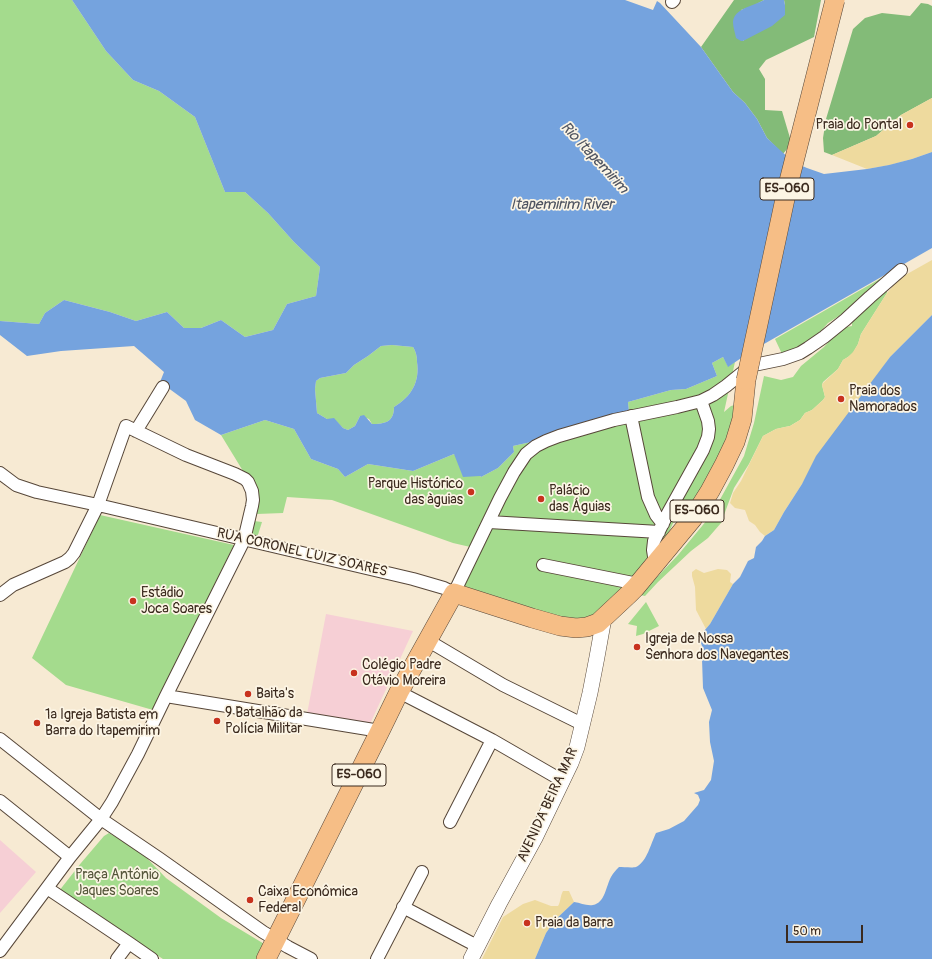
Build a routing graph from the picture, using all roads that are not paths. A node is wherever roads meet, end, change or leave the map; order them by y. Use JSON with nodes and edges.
{"nodes":[{"id":1,"x":835,"y":0,"type":"edge"},
{"id":2,"x":901,"y":270,"type":"dead end"},
{"id":3,"x":163,"y":387,"type":"dead end"},
{"id":4,"x":701,"y":401,"type":"junction"},
{"id":5,"x":631,"y":416,"type":"junction"},
{"id":6,"x":131,"y":429,"type":"junction"},
{"id":7,"x":0,"y":473,"type":"edge"},
{"id":8,"x":98,"y":505,"type":"junction"},
{"id":9,"x":488,"y":522,"type":"junction"},
{"id":10,"x":661,"y":528,"type":"junction"},
{"id":11,"x":244,"y":540,"type":"junction"},
{"id":12,"x":655,"y":563,"type":"junction"},
{"id":13,"x":543,"y":565,"type":"dead end"},
{"id":14,"x":638,"y":584,"type":"junction"},
{"id":15,"x":454,"y":593,"type":"junction"},
{"id":16,"x":0,"y":595,"type":"edge"},
{"id":17,"x":604,"y":618,"type":"junction"},
{"id":18,"x":427,"y":640,"type":"junction"},
{"id":19,"x":399,"y":692,"type":"junction"},
{"id":20,"x":166,"y":696,"type":"junction"},
{"id":21,"x":582,"y":724,"type":"junction"},
{"id":22,"x":380,"y":731,"type":"junction"},
{"id":23,"x":0,"y":739,"type":"edge"},
{"id":24,"x":492,"y":740,"type":"junction"},
{"id":25,"x":563,"y":781,"type":"junction"},
{"id":26,"x":0,"y":801,"type":"edge"},
{"id":27,"x":101,"y":819,"type":"junction"},
{"id":28,"x":450,"y":822,"type":"dead end"},
{"id":29,"x":70,"y":857,"type":"junction"},
{"id":30,"x":422,"y":872,"type":"dead end"},
{"id":31,"x":47,"y":888,"type":"junction"},
{"id":32,"x":403,"y":907,"type":"junction"},
{"id":33,"x":276,"y":940,"type":"junction"},
{"id":34,"x":129,"y":942,"type":"junction"},
{"id":35,"x":0,"y":951,"type":"edge"},
{"id":36,"x":474,"y":953,"type":"edge"},
{"id":37,"x":117,"y":959,"type":"edge"},
{"id":38,"x":152,"y":959,"type":"edge"},
{"id":39,"x":266,"y":959,"type":"edge"},
{"id":40,"x":311,"y":959,"type":"edge"},
{"id":41,"x":377,"y":959,"type":"edge"}],
"edges":[{"from":1,"to":12,"type":"main road","number":"ES-060","bridge":true},
{"from":2,"to":4,"type":"street"},
{"from":3,"to":6,"type":"street"},
{"from":4,"to":5,"type":"street"},
{"from":4,"to":10,"type":"street"},
{"from":5,"to":9,"type":"street"},
{"from":5,"to":10,"type":"street"},
{"from":6,"to":8,"type":"street"},
{"from":6,"to":11,"type":"street"},
{"from":7,"to":8,"type":"street","name":"RUA CORONEL LUIZ SOARES"},
{"from":8,"to":11,"type":"street","name":"RUA CORONEL LUIZ SOARES"},
{"from":8,"to":16,"type":"street"},
{"from":9,"to":10,"type":"street"},
{"from":9,"to":15,"type":"street"},
{"from":10,"to":12,"type":"street"},
{"from":11,"to":15,"type":"street","name":"RUA CORONEL LUIZ SOARES"},
{"from":11,"to":20,"type":"street"},
{"from":12,"to":14,"type":"main road","number":"ES-060"},
{"from":13,"to":14,"type":"street"},
{"from":14,"to":17,"type":"main road","number":"ES-060"},
{"from":15,"to":17,"type":"main road","name":"RUA CORONEL LUIZ SOARES","number":"ES-060"},
{"from":15,"to":18,"type":"main road","number":"ES-060"},
{"from":17,"to":21,"type":"street","name":"AVENIDA BEIRA MAR"},
{"from":18,"to":19,"type":"main road","number":"ES-060"},
{"from":18,"to":21,"type":"street"},
{"from":19,"to":22,"type":"main road","number":"ES-060"},
{"from":19,"to":24,"type":"street"},
{"from":20,"to":22,"type":"street"},
{"from":20,"to":27,"type":"street"},
{"from":21,"to":25,"type":"street","name":"AVENIDA BEIRA MAR"},
{"from":22,"to":33,"type":"main road","number":"ES-060"},
{"from":23,"to":27,"type":"street"},
{"from":24,"to":25,"type":"street"},
{"from":24,"to":28,"type":"street"},
{"from":25,"to":36,"type":"street","name":"AVENIDA BEIRA MAR"},
{"from":26,"to":29,"type":"street"},
{"from":27,"to":29,"type":"street"},
{"from":27,"to":33,"type":"street"},
{"from":29,"to":31,"type":"street"},
{"from":30,"to":32,"type":"street"},
{"from":31,"to":34,"type":"street"},
{"from":31,"to":35,"type":"street"},
{"from":32,"to":36,"type":"street"},
{"from":32,"to":41,"type":"street"},
{"from":33,"to":39,"type":"main road","number":"ES-060"},
{"from":33,"to":40,"type":"street"},
{"from":34,"to":37,"type":"street"},
{"from":34,"to":38,"type":"street"}]}
